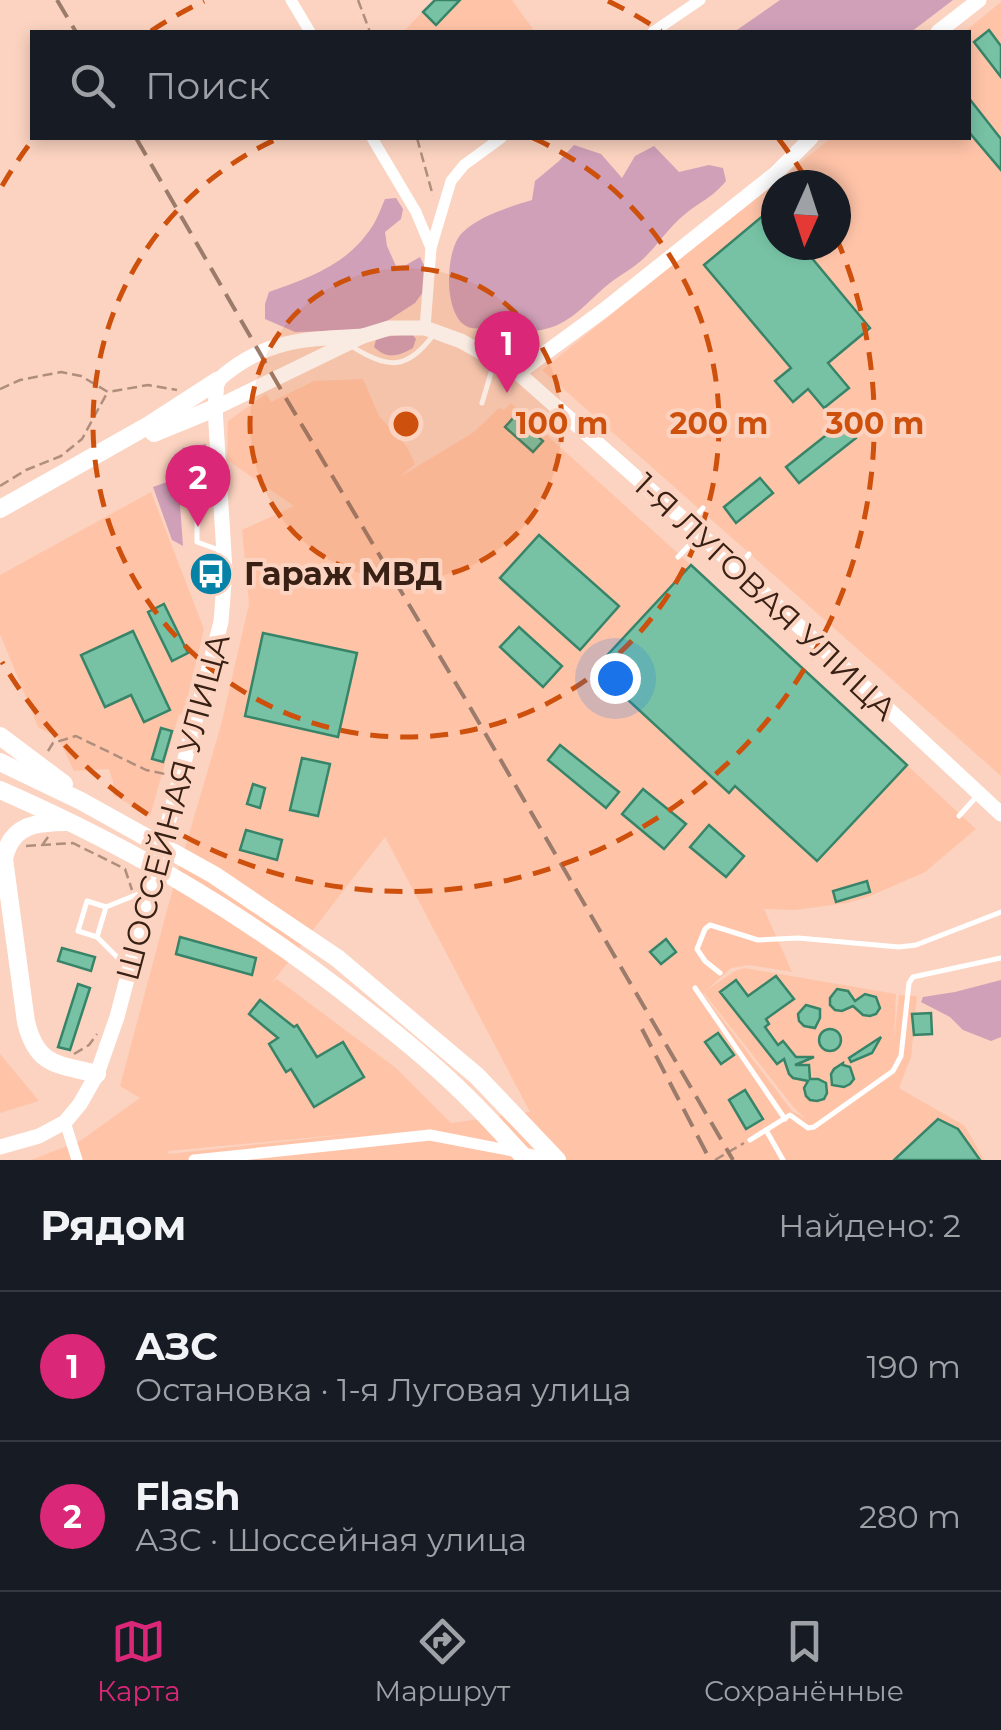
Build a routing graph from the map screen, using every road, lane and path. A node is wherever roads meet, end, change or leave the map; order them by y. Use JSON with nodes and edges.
{"nodes":[{"id":1,"x":291,"y":0,"type":"edge"},
{"id":2,"x":358,"y":0,"type":"edge"},
{"id":3,"x":700,"y":0,"type":"edge"},
{"id":4,"x":979,"y":0,"type":"edge"},
{"id":5,"x":309,"y":30,"type":"edge"},
{"id":6,"x":369,"y":30,"type":"edge"},
{"id":7,"x":656,"y":30,"type":"edge"},
{"id":8,"x":944,"y":30,"type":"edge"},
{"id":9,"x":373,"y":140,"type":"edge"},
{"id":10,"x":418,"y":140,"type":"edge"},
{"id":11,"x":498,"y":140,"type":"edge"},
{"id":12,"x":809,"y":140,"type":"edge"},
{"id":13,"x":435,"y":201,"type":"dead end"},
{"id":14,"x":432,"y":248,"type":"junction"},
{"id":15,"x":430,"y":330,"type":"junction"},
{"id":16,"x":356,"y":340,"type":"junction"},
{"id":17,"x":494,"y":360,"type":"junction"},
{"id":18,"x":518,"y":373,"type":"junction"},
{"id":19,"x":218,"y":380,"type":"junction"},
{"id":20,"x":0,"y":389,"type":"edge"},
{"id":21,"x":108,"y":392,"type":"junction"},
{"id":22,"x":194,"y":396,"type":"junction"},
{"id":23,"x":482,"y":403,"type":"dead end"},
{"id":24,"x":215,"y":408,"type":"junction"},
{"id":25,"x":0,"y":486,"type":"edge"},
{"id":26,"x":220,"y":494,"type":"junction"},
{"id":27,"x":703,"y":508,"type":"dead end"},
{"id":28,"x":0,"y":509,"type":"edge"},
{"id":29,"x":0,"y":526,"type":"edge"},
{"id":30,"x":694,"y":530,"type":"junction"},
{"id":31,"x":224,"y":552,"type":"junction"},
{"id":32,"x":750,"y":554,"type":"dead end"},
{"id":33,"x":678,"y":557,"type":"dead end"},
{"id":34,"x":738,"y":569,"type":"junction"},
{"id":35,"x":0,"y":736,"type":"edge"},
{"id":36,"x":47,"y":753,"type":"dead end"},
{"id":37,"x":0,"y":762,"type":"edge"},
{"id":38,"x":181,"y":776,"type":"junction"},
{"id":39,"x":0,"y":790,"type":"edge"},
{"id":40,"x":978,"y":794,"type":"junction"},
{"id":41,"x":83,"y":803,"type":"junction"},
{"id":42,"x":1001,"y":814,"type":"edge"},
{"id":43,"x":959,"y":816,"type":"dead end"},
{"id":44,"x":74,"y":822,"type":"junction"},
{"id":45,"x":27,"y":846,"type":"dead end"},
{"id":46,"x":151,"y":889,"type":"junction"},
{"id":47,"x":0,"y":892,"type":"edge"},
{"id":48,"x":134,"y":896,"type":"junction"},
{"id":49,"x":106,"y":907,"type":"junction"},
{"id":50,"x":1001,"y":912,"type":"edge"},
{"id":51,"x":96,"y":937,"type":"junction"},
{"id":52,"x":1001,"y":958,"type":"edge"},
{"id":53,"x":130,"y":970,"type":"junction"},
{"id":54,"x":720,"y":973,"type":"dead end"},
{"id":55,"x":694,"y":988,"type":"dead end"},
{"id":56,"x":100,"y":1030,"type":"dead end"},
{"id":57,"x":68,"y":1056,"type":"dead end"},
{"id":58,"x":95,"y":1080,"type":"junction"},
{"id":59,"x":785,"y":1118,"type":"junction"},
{"id":60,"x":65,"y":1122,"type":"junction"},
{"id":61,"x":766,"y":1130,"type":"junction"},
{"id":62,"x":750,"y":1140,"type":"joint"},
{"id":63,"x":0,"y":1147,"type":"edge"},
{"id":64,"x":77,"y":1160,"type":"edge"},
{"id":65,"x":194,"y":1160,"type":"edge"},
{"id":66,"x":528,"y":1160,"type":"edge"},
{"id":67,"x":558,"y":1160,"type":"edge"},
{"id":68,"x":715,"y":1160,"type":"edge"},
{"id":69,"x":783,"y":1160,"type":"edge"}],
"edges":[{"from":1,"to":5,"type":"street"},
{"from":2,"to":6,"type":"path"},
{"from":3,"to":7,"type":"street"},
{"from":4,"to":8,"type":"main road"},
{"from":9,"to":14,"type":"street"},
{"from":10,"to":13,"type":"path"},
{"from":11,"to":14,"type":"street"},
{"from":12,"to":18,"type":"main road"},
{"from":14,"to":15,"type":"street"},
{"from":15,"to":16,"type":"main road","name":"1-Я ЛУГОВАЯ УЛИЦА"},
{"from":15,"to":16,"type":"lane"},
{"from":15,"to":17,"type":"main road","name":"1-Я ЛУГОВАЯ УЛИЦА"},
{"from":16,"to":19,"type":"main road"},
{"from":16,"to":24,"type":"main road"},
{"from":17,"to":18,"type":"main road","name":"1-Я ЛУГОВАЯ УЛИЦА"},
{"from":17,"to":23,"type":"lane"},
{"from":18,"to":30,"type":"main road","name":"1-Я ЛУГОВАЯ УЛИЦА"},
{"from":19,"to":22,"type":"main road"},
{"from":19,"to":24,"type":"main road","name":"ШОССЕЙНАЯ УЛИЦА"},
{"from":20,"to":21,"type":"path"},
{"from":21,"to":22,"type":"path"},
{"from":21,"to":25,"type":"path"},
{"from":22,"to":24,"type":"main road"},
{"from":22,"to":28,"type":"main road"},
{"from":24,"to":26,"type":"main road","name":"ШОССЕЙНАЯ УЛИЦА"},
{"from":24,"to":29,"type":"main road"},
{"from":26,"to":31,"type":"main road","name":"ШОССЕЙНАЯ УЛИЦА"},
{"from":26,"to":31,"type":"lane"},
{"from":27,"to":30,"type":"lane"},
{"from":30,"to":33,"type":"lane"},
{"from":30,"to":34,"type":"main road","name":"1-Я ЛУГОВАЯ УЛИЦА"},
{"from":31,"to":38,"type":"main road","name":"ШОССЕЙНАЯ УЛИЦА"},
{"from":32,"to":34,"type":"lane"},
{"from":34,"to":40,"type":"main road","name":"1-Я ЛУГОВАЯ УЛИЦА"},
{"from":35,"to":41,"type":"main road"},
{"from":36,"to":38,"type":"path"},
{"from":37,"to":41,"type":"main road"},
{"from":38,"to":46,"type":"main road","name":"ШОССЕЙНАЯ УЛИЦА"},
{"from":39,"to":44,"type":"main road"},
{"from":40,"to":42,"type":"main road","name":"1-Я ЛУГОВАЯ УЛИЦА"},
{"from":40,"to":43,"type":"lane"},
{"from":41,"to":67,"type":"main road"},
{"from":44,"to":58,"type":"main road"},
{"from":44,"to":66,"type":"main road"},
{"from":45,"to":48,"type":"path"},
{"from":46,"to":48,"type":"lane"},
{"from":46,"to":53,"type":"main road","name":"ШОССЕЙНАЯ УЛИЦА"},
{"from":47,"to":58,"type":"main road"},
{"from":48,"to":49,"type":"lane"},
{"from":49,"to":51,"type":"lane"},
{"from":49,"to":51,"type":"lane"},
{"from":50,"to":54,"type":"lane"},
{"from":51,"to":53,"type":"lane"},
{"from":52,"to":59,"type":"lane"},
{"from":53,"to":58,"type":"main road","name":"ШОССЕЙНАЯ УЛИЦА"},
{"from":55,"to":59,"type":"lane"},
{"from":56,"to":57,"type":"path"},
{"from":58,"to":60,"type":"main road","name":"ШОССЕЙНАЯ УЛИЦА"},
{"from":59,"to":61,"type":"lane"},
{"from":60,"to":63,"type":"main road"},
{"from":60,"to":64,"type":"street"},
{"from":61,"to":62,"type":"lane"},
{"from":61,"to":69,"type":"lane"},
{"from":62,"to":68,"type":"path"},
{"from":65,"to":67,"type":"street"}]}
